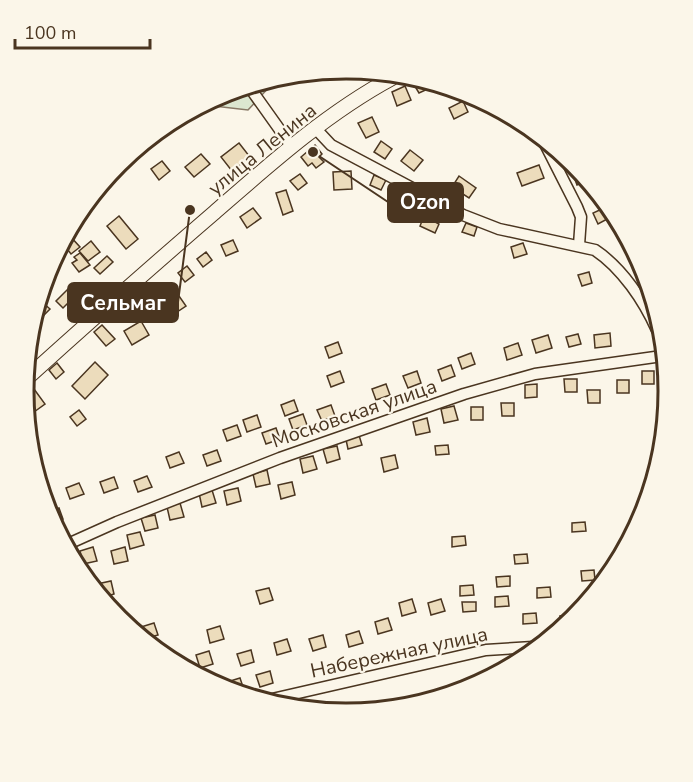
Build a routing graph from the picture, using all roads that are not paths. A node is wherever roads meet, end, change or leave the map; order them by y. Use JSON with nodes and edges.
{"nodes":[{"id":1,"x":386,"y":82,"type":"edge"},
{"id":2,"x":254,"y":94,"type":"edge"},
{"id":3,"x":316,"y":129,"type":"junction"},
{"id":4,"x":292,"y":147,"type":"junction"},
{"id":5,"x":550,"y":155,"type":"edge"},
{"id":6,"x":579,"y":245,"type":"junction"},
{"id":7,"x":649,"y":314,"type":"edge"},
{"id":8,"x":657,"y":357,"type":"edge"},
{"id":9,"x":35,"y":371,"type":"edge"},
{"id":10,"x":73,"y":542,"type":"edge"},
{"id":11,"x":523,"y":648,"type":"edge"},
{"id":12,"x":283,"y":696,"type":"edge"}],
"edges":[{"from":1,"to":3,"type":"main road","name":"улица Ленина"},
{"from":2,"to":4,"type":"street"},
{"from":3,"to":4,"type":"main road","name":"улица Ленина"},
{"from":3,"to":6,"type":"street"},
{"from":4,"to":9,"type":"main road","name":"улица Ленина"},
{"from":5,"to":6,"type":"street"},
{"from":6,"to":7,"type":"street"},
{"from":8,"to":10,"type":"street","name":"Московская улица"},
{"from":11,"to":12,"type":"street","name":"Набережная улица"}]}
